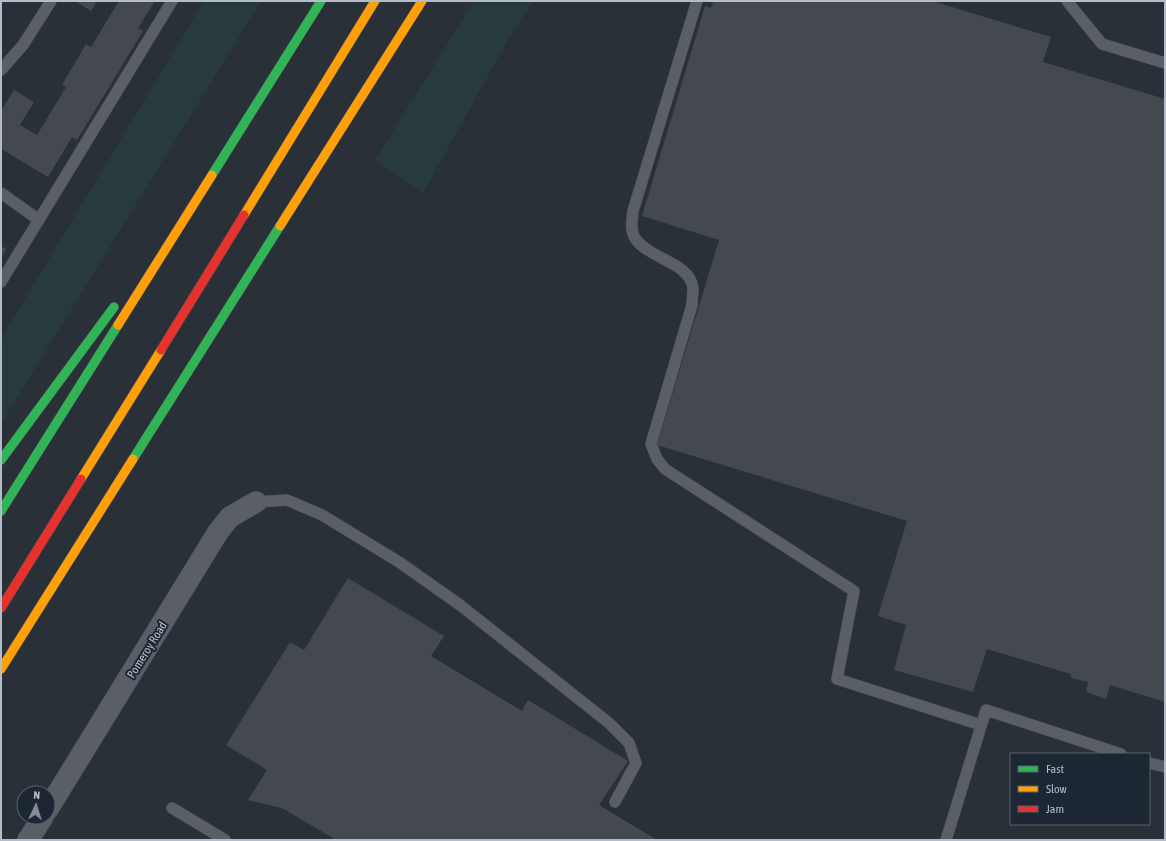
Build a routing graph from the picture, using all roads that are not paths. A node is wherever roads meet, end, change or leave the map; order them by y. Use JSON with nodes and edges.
{"nodes":[{"id":1,"x":51,"y":1,"type":"edge"},
{"id":2,"x":172,"y":1,"type":"edge"},
{"id":3,"x":321,"y":1,"type":"edge"},
{"id":4,"x":375,"y":1,"type":"edge"},
{"id":5,"x":422,"y":1,"type":"edge"},
{"id":6,"x":697,"y":1,"type":"edge"},
{"id":7,"x":1067,"y":1,"type":"edge"},
{"id":8,"x":1165,"y":63,"type":"edge"},
{"id":9,"x":1,"y":70,"type":"edge"},
{"id":10,"x":226,"y":154,"type":"junction"},
{"id":11,"x":1,"y":193,"type":"edge"},
{"id":12,"x":39,"y":220,"type":"junction"},
{"id":13,"x":142,"y":269,"type":"dead end"},
{"id":14,"x":1,"y":282,"type":"edge"},
{"id":15,"x":118,"y":301,"type":"dead end"},
{"id":16,"x":1,"y":460,"type":"edge"},
{"id":17,"x":256,"y":502,"type":"joint"},
{"id":18,"x":1,"y":511,"type":"edge"},
{"id":19,"x":1,"y":608,"type":"edge"},
{"id":20,"x":1,"y":669,"type":"edge"},
{"id":21,"x":981,"y":726,"type":"junction"},
{"id":22,"x":1118,"y":753,"type":"edge"},
{"id":23,"x":1150,"y":763,"type":"edge"},
{"id":24,"x":1165,"y":768,"type":"edge"},
{"id":25,"x":56,"y":796,"type":"edge"},
{"id":26,"x":615,"y":802,"type":"dead end"},
{"id":27,"x":172,"y":808,"type":"dead end"},
{"id":28,"x":38,"y":825,"type":"edge"},
{"id":29,"x":28,"y":840,"type":"edge"},
{"id":30,"x":225,"y":840,"type":"edge"},
{"id":31,"x":946,"y":840,"type":"edge"}],
"edges":[{"from":1,"to":9,"type":"lane"},
{"from":2,"to":12,"type":"lane"},
{"from":3,"to":10,"type":"highway"},
{"from":4,"to":19,"type":"highway"},
{"from":5,"to":20,"type":"highway"},
{"from":6,"to":21,"type":"lane"},
{"from":7,"to":8,"type":"lane"},
{"from":10,"to":13,"type":"highway"},
{"from":10,"to":18,"type":"highway"},
{"from":11,"to":12,"type":"lane"},
{"from":12,"to":14,"type":"lane"},
{"from":15,"to":16,"type":"highway"},
{"from":17,"to":25,"type":"street","name":"Pomeroy Road"},
{"from":17,"to":26,"type":"lane"},
{"from":21,"to":22,"type":"lane"},
{"from":21,"to":31,"type":"lane"},
{"from":23,"to":24,"type":"lane"},
{"from":27,"to":30,"type":"lane"},
{"from":28,"to":29,"type":"street"}]}
